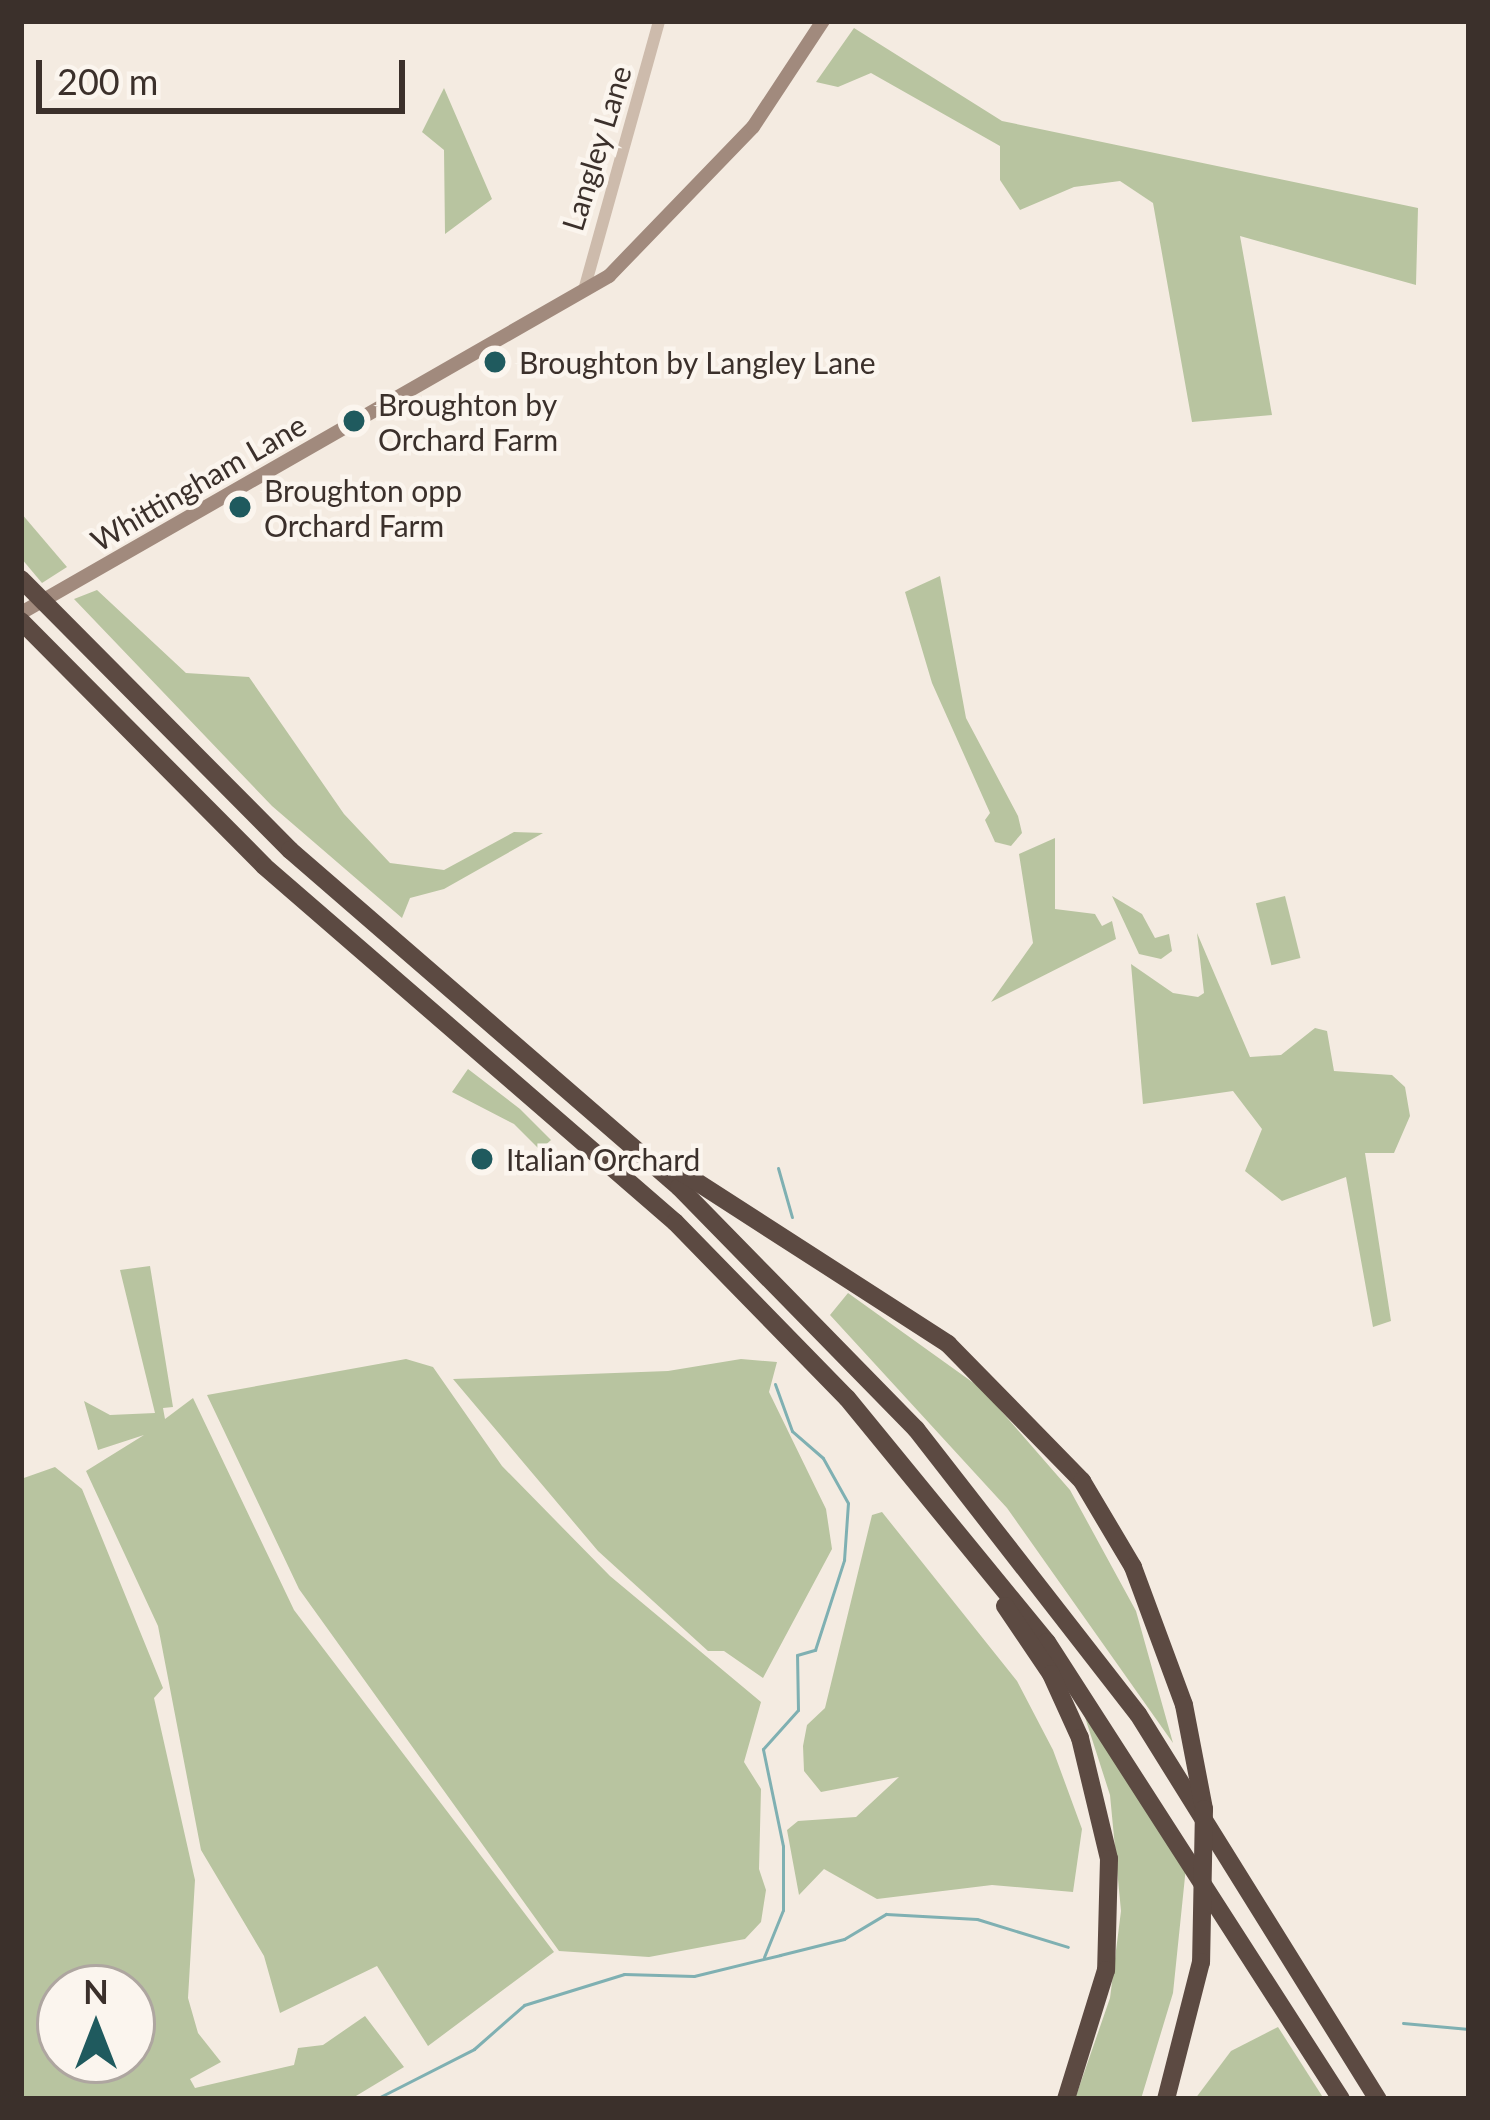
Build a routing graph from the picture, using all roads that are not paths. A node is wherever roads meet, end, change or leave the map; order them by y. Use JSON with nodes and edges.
{"nodes":[{"id":1,"x":659,"y":21,"type":"edge"},
{"id":2,"x":824,"y":21,"type":"edge"},
{"id":3,"x":584,"y":290,"type":"junction"},
{"id":4,"x":21,"y":579,"type":"edge"},
{"id":5,"x":25,"y":622,"type":"edge"},
{"id":6,"x":533,"y":1059,"type":"junction"},
{"id":7,"x":931,"y":1495,"type":"junction"},
{"id":8,"x":1066,"y":2099,"type":"edge"},
{"id":9,"x":1166,"y":2099,"type":"edge"},
{"id":10,"x":1341,"y":2099,"type":"edge"},
{"id":11,"x":1378,"y":2099,"type":"edge"}],
"edges":[{"from":1,"to":3,"type":"street","name":"Langley Lane"},
{"from":2,"to":3,"type":"main road","name":"Whittingham Lane"},
{"from":3,"to":5,"type":"main road","name":"Whittingham Lane"},
{"from":4,"to":6,"type":"highway"},
{"from":5,"to":7,"type":"highway"},
{"from":6,"to":9,"type":"highway"},
{"from":6,"to":11,"type":"highway"},
{"from":7,"to":8,"type":"highway"},
{"from":7,"to":10,"type":"highway"}]}
